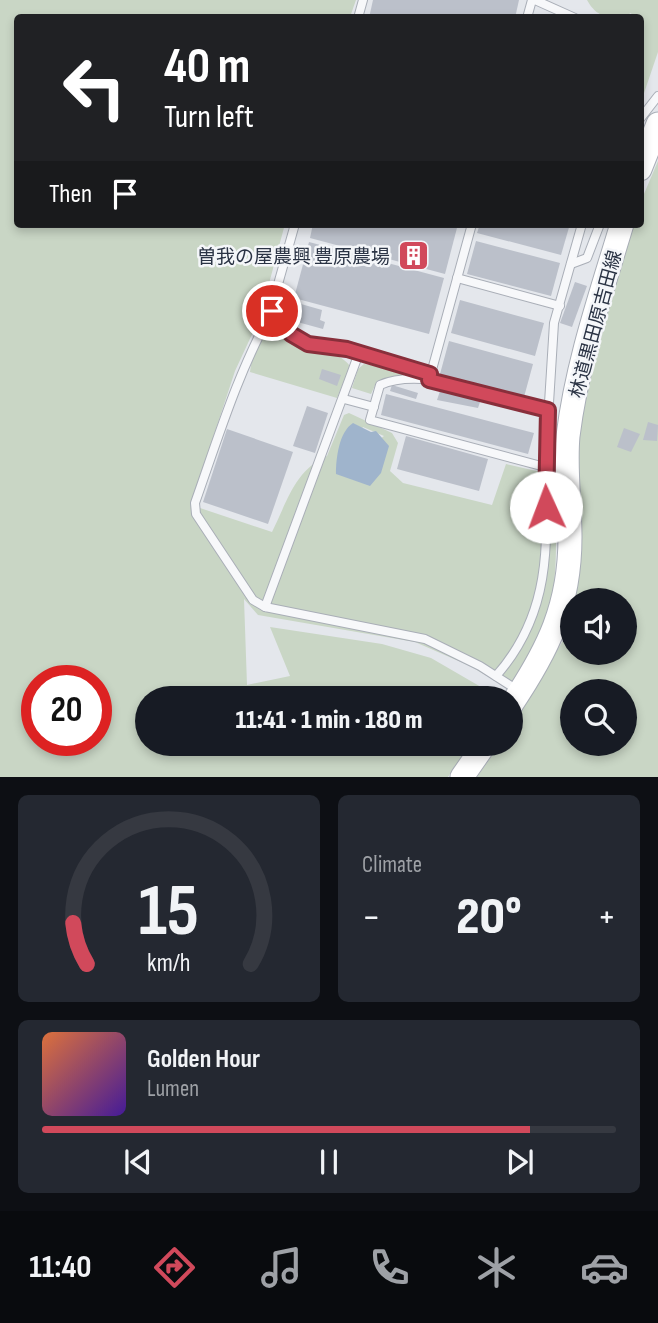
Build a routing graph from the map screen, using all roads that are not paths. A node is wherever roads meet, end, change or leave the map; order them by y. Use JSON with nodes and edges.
{"nodes":[{"id":1,"x":533,"y":0,"type":"edge"},
{"id":2,"x":566,"y":14,"type":"edge"},
{"id":3,"x":658,"y":96,"type":"edge"},
{"id":4,"x":644,"y":115,"type":"edge"},
{"id":5,"x":658,"y":124,"type":"edge"},
{"id":6,"x":644,"y":159,"type":"edge"},
{"id":7,"x":294,"y":228,"type":"edge"},
{"id":8,"x":471,"y":228,"type":"edge"},
{"id":9,"x":581,"y":228,"type":"edge"},
{"id":10,"x":598,"y":228,"type":"edge"},
{"id":11,"x":621,"y":228,"type":"edge"},
{"id":12,"x":571,"y":264,"type":"junction"},
{"id":13,"x":457,"y":278,"type":"junction"},
{"id":14,"x":560,"y":306,"type":"junction"},
{"id":15,"x":272,"y":311,"type":"junction"},
{"id":16,"x":359,"y":353,"type":"junction"},
{"id":17,"x":430,"y":377,"type":"junction"},
{"id":18,"x":344,"y":399,"type":"junction"},
{"id":19,"x":374,"y":407,"type":"junction"},
{"id":20,"x":548,"y":410,"type":"junction"},
{"id":21,"x":545,"y":467,"type":"junction"},
{"id":22,"x":265,"y":607,"type":"junction"},
{"id":23,"x":496,"y":676,"type":"junction"},
{"id":24,"x":505,"y":686,"type":"edge"},
{"id":25,"x":522,"y":686,"type":"edge"},
{"id":26,"x":477,"y":756,"type":"edge"},
{"id":27,"x":462,"y":777,"type":"edge"}],
"edges":[{"from":1,"to":2,"type":"lane"},
{"from":3,"to":4,"type":"lane"},
{"from":5,"to":6,"type":"street"},
{"from":7,"to":15,"type":"lane"},
{"from":8,"to":13,"type":"lane"},
{"from":9,"to":12,"type":"lane"},
{"from":10,"to":12,"type":"lane"},
{"from":11,"to":25,"type":"street","name":"林道黒田原吉田線"},
{"from":12,"to":14,"type":"lane"},
{"from":13,"to":14,"type":"lane"},
{"from":13,"to":17,"type":"lane"},
{"from":14,"to":20,"type":"lane"},
{"from":15,"to":16,"type":"lane"},
{"from":15,"to":22,"type":"lane"},
{"from":16,"to":17,"type":"lane"},
{"from":16,"to":18,"type":"lane"},
{"from":17,"to":19,"type":"lane"},
{"from":17,"to":20,"type":"lane"},
{"from":18,"to":19,"type":"lane"},
{"from":18,"to":22,"type":"lane"},
{"from":19,"to":21,"type":"lane"},
{"from":20,"to":21,"type":"lane"},
{"from":21,"to":23,"type":"lane"},
{"from":22,"to":23,"type":"lane"},
{"from":23,"to":24,"type":"lane"},
{"from":26,"to":27,"type":"street"}]}
